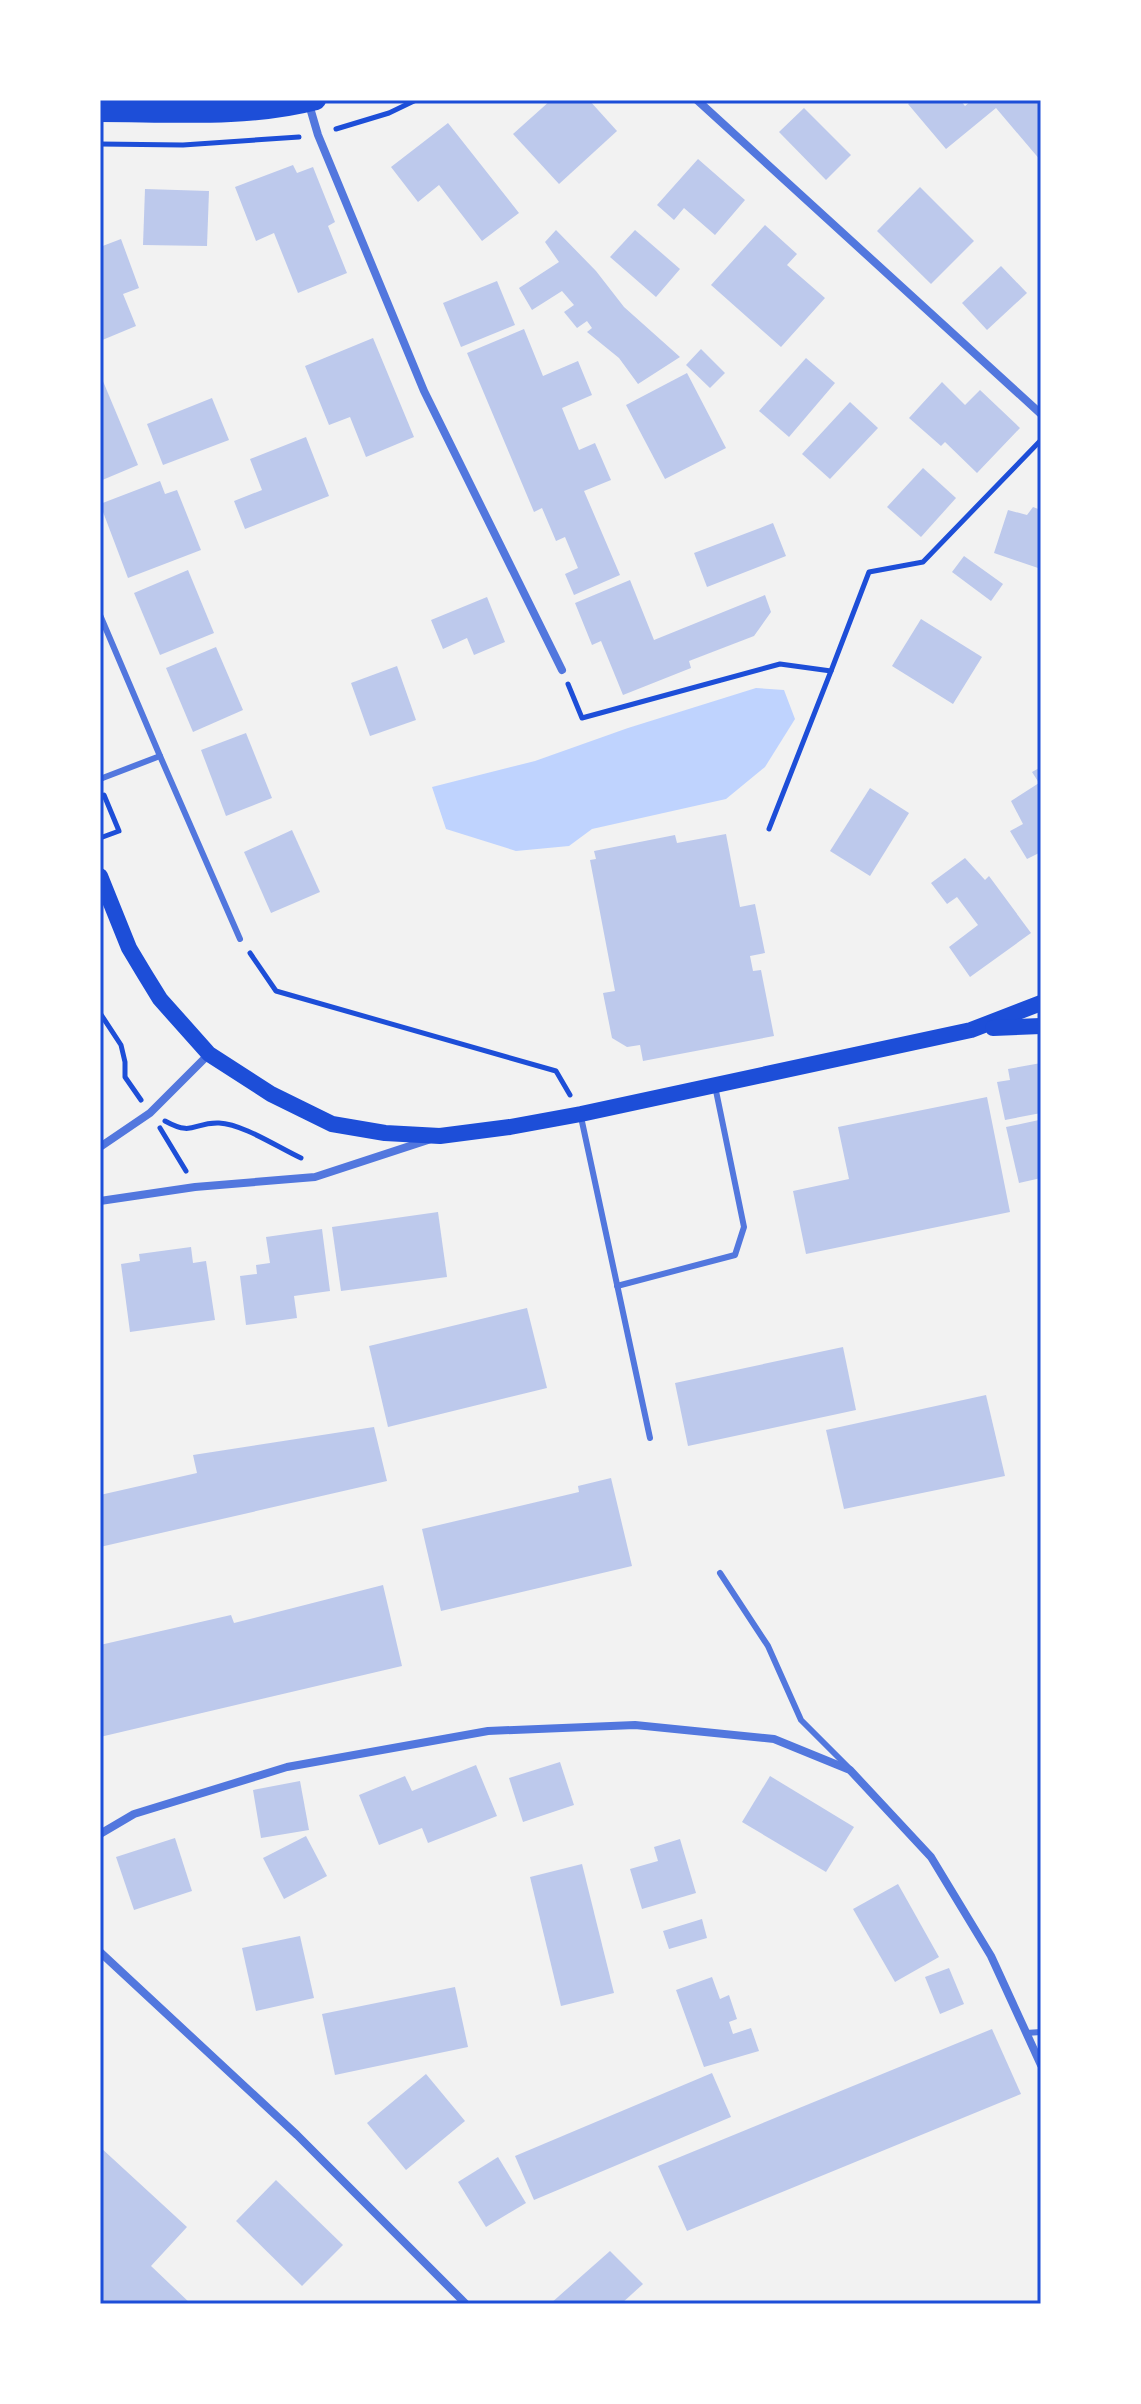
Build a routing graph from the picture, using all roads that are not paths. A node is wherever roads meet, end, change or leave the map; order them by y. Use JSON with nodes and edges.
{"nodes":[{"id":1,"x":697,"y":100,"type":"edge"},
{"id":2,"x":310,"y":101,"type":"edge"},
{"id":3,"x":100,"y":112,"type":"edge"},
{"id":4,"x":1041,"y":414,"type":"edge"},
{"id":5,"x":100,"y":615,"type":"edge"},
{"id":6,"x":562,"y":670,"type":"road end"},
{"id":7,"x":160,"y":756,"type":"junction"},
{"id":8,"x":100,"y":779,"type":"edge"},
{"id":9,"x":100,"y":876,"type":"edge"},
{"id":10,"x":240,"y":939,"type":"road end"},
{"id":11,"x":1041,"y":1003,"type":"edge"},
{"id":12,"x":1041,"y":1026,"type":"edge"},
{"id":13,"x":971,"y":1030,"type":"junction"},
{"id":14,"x":209,"y":1054,"type":"junction"},
{"id":15,"x":715,"y":1086,"type":"junction"},
{"id":16,"x":581,"y":1114,"type":"junction"},
{"id":17,"x":440,"y":1136,"type":"junction"},
{"id":18,"x":100,"y":1147,"type":"edge"},
{"id":19,"x":100,"y":1201,"type":"edge"},
{"id":20,"x":617,"y":1286,"type":"junction"},
{"id":21,"x":650,"y":1438,"type":"dead end"},
{"id":22,"x":720,"y":1573,"type":"dead end"},
{"id":23,"x":850,"y":1770,"type":"junction"},
{"id":24,"x":100,"y":1834,"type":"edge"},
{"id":25,"x":100,"y":1952,"type":"edge"},
{"id":26,"x":1041,"y":2032,"type":"edge"},
{"id":27,"x":1026,"y":2033,"type":"junction"},
{"id":28,"x":1041,"y":2065,"type":"edge"},
{"id":29,"x":466,"y":2304,"type":"edge"}],
"edges":[{"from":1,"to":4,"type":"street"},
{"from":2,"to":3,"type":"main road"},
{"from":2,"to":6,"type":"street"},
{"from":5,"to":7,"type":"lane"},
{"from":7,"to":8,"type":"lane"},
{"from":7,"to":10,"type":"lane"},
{"from":9,"to":14,"type":"main road"},
{"from":11,"to":13,"type":"main road"},
{"from":12,"to":13,"type":"main road"},
{"from":13,"to":15,"type":"main road"},
{"from":14,"to":17,"type":"main road"},
{"from":14,"to":18,"type":"street"},
{"from":15,"to":16,"type":"main road"},
{"from":15,"to":20,"type":"lane"},
{"from":16,"to":17,"type":"main road"},
{"from":16,"to":20,"type":"lane"},
{"from":17,"to":19,"type":"street"},
{"from":20,"to":21,"type":"lane"},
{"from":22,"to":23,"type":"lane"},
{"from":23,"to":24,"type":"street"},
{"from":23,"to":27,"type":"street"},
{"from":25,"to":29,"type":"street"},
{"from":26,"to":27,"type":"lane"},
{"from":27,"to":28,"type":"street"}]}
